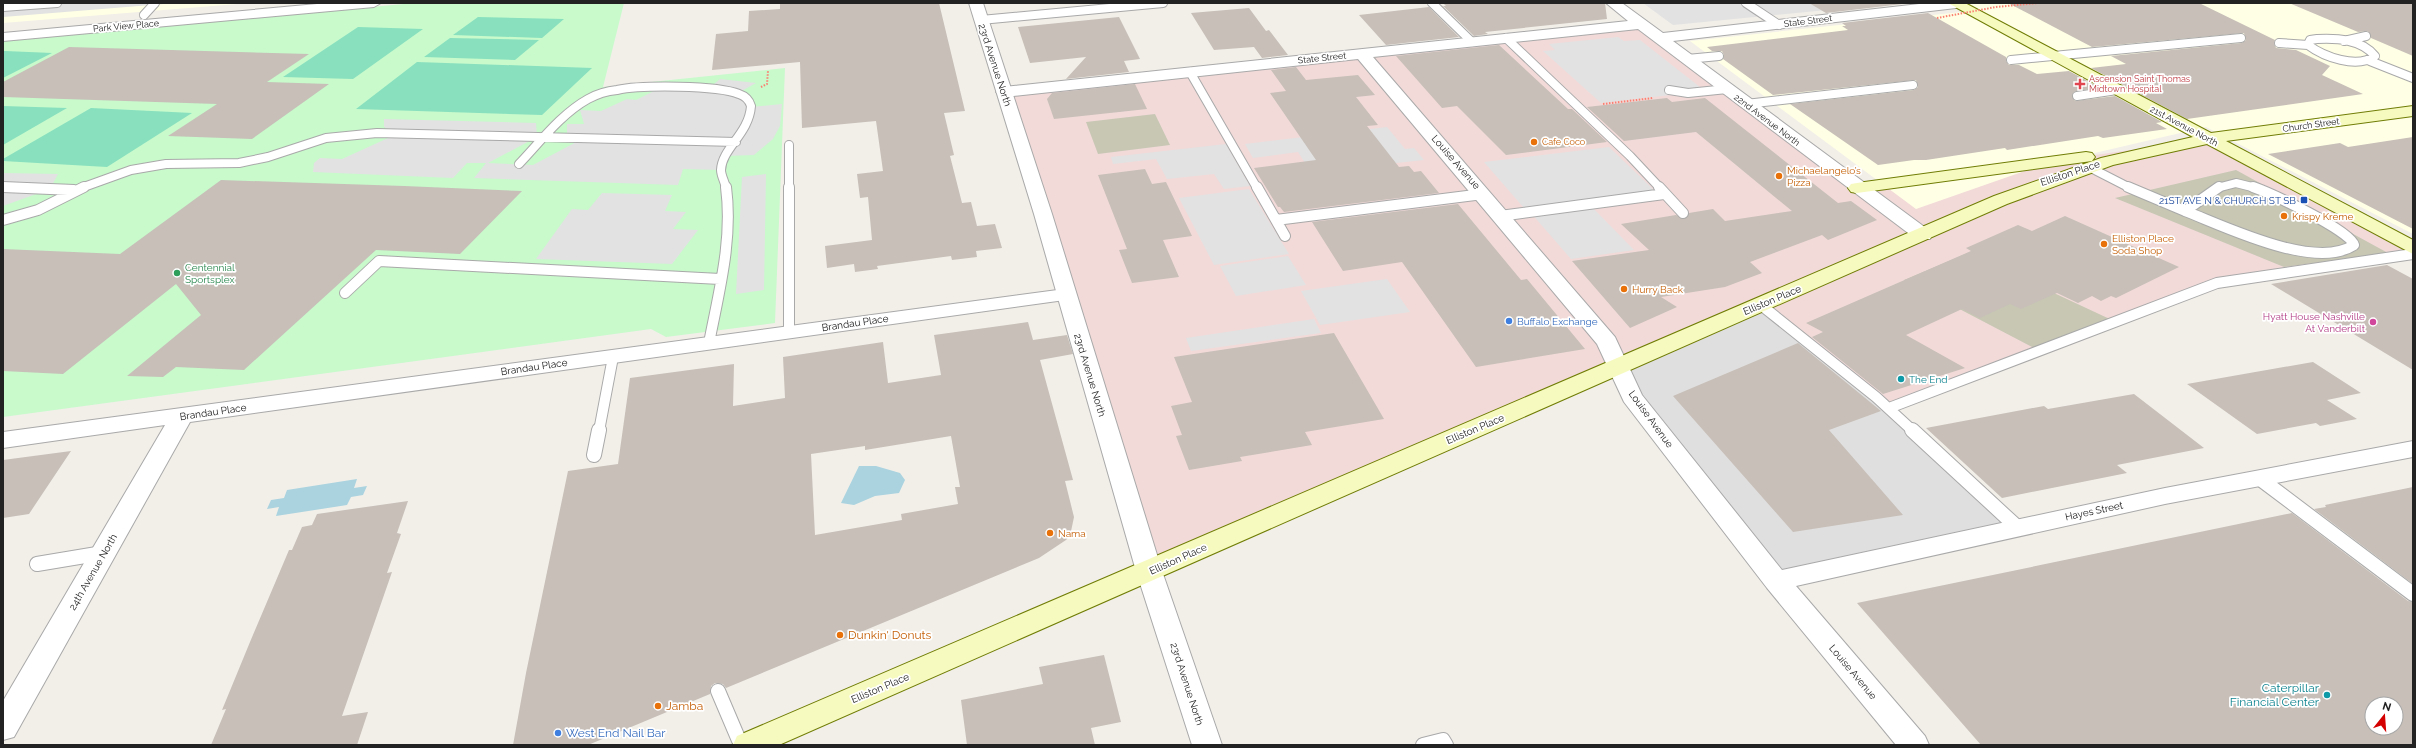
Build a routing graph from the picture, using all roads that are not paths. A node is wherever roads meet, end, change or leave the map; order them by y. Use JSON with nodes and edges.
{"nodes":[{"id":1,"x":57,"y":3,"type":"edge"},
{"id":2,"x":155,"y":3,"type":"edge"},
{"id":3,"x":284,"y":3,"type":"edge"},
{"id":4,"x":374,"y":3,"type":"edge"},
{"id":5,"x":1163,"y":3,"type":"edge"},
{"id":6,"x":1432,"y":3,"type":"edge"},
{"id":7,"x":1613,"y":3,"type":"edge"},
{"id":8,"x":1746,"y":3,"type":"edge"},
{"id":9,"x":1956,"y":3,"type":"edge"},
{"id":10,"x":3,"y":7,"type":"edge"},
{"id":11,"x":978,"y":11,"type":"edge"},
{"id":12,"x":144,"y":15,"type":"junction"},
{"id":13,"x":1641,"y":24,"type":"junction"},
{"id":14,"x":1779,"y":25,"type":"junction"},
{"id":15,"x":3,"y":27,"type":"edge"},
{"id":16,"x":2366,"y":36,"type":"dead end"},
{"id":17,"x":3,"y":37,"type":"edge"},
{"id":18,"x":1506,"y":38,"type":"junction"},
{"id":19,"x":1660,"y":38,"type":"junction"},
{"id":20,"x":2241,"y":38,"type":"dead end"},
{"id":21,"x":2344,"y":41,"type":"junction"},
{"id":22,"x":1472,"y":42,"type":"junction"},
{"id":23,"x":2279,"y":43,"type":"dead end"},
{"id":24,"x":2308,"y":45,"type":"junction"},
{"id":25,"x":1362,"y":54,"type":"junction"},
{"id":26,"x":1719,"y":56,"type":"dead end"},
{"id":27,"x":2053,"y":56,"type":"junction"},
{"id":28,"x":1688,"y":59,"type":"junction"},
{"id":29,"x":2011,"y":60,"type":"dead end"},
{"id":30,"x":2370,"y":61,"type":"junction"},
{"id":31,"x":1190,"y":72,"type":"junction"},
{"id":32,"x":2413,"y":78,"type":"edge"},
{"id":33,"x":1913,"y":85,"type":"dead end"},
{"id":34,"x":1727,"y":89,"type":"junction"},
{"id":35,"x":1669,"y":90,"type":"dead end"},
{"id":36,"x":2117,"y":90,"type":"junction"},
{"id":37,"x":1004,"y":92,"type":"junction"},
{"id":38,"x":2077,"y":96,"type":"dead end"},
{"id":39,"x":1746,"y":104,"type":"junction"},
{"id":40,"x":2413,"y":111,"type":"edge"},
{"id":41,"x":546,"y":138,"type":"junction"},
{"id":42,"x":2209,"y":139,"type":"junction"},
{"id":43,"x":736,"y":142,"type":"junction"},
{"id":44,"x":789,"y":145,"type":"dead end"},
{"id":45,"x":2170,"y":146,"type":"junction"},
{"id":46,"x":519,"y":164,"type":"dead end"},
{"id":47,"x":2089,"y":167,"type":"junction"},
{"id":48,"x":3,"y":187,"type":"edge"},
{"id":49,"x":1857,"y":188,"type":"junction"},
{"id":50,"x":75,"y":190,"type":"junction"},
{"id":51,"x":1483,"y":194,"type":"junction"},
{"id":52,"x":1664,"y":194,"type":"junction"},
{"id":53,"x":2184,"y":211,"type":"junction"},
{"id":54,"x":1683,"y":213,"type":"dead end"},
{"id":55,"x":1500,"y":216,"type":"junction"},
{"id":56,"x":3,"y":220,"type":"edge"},
{"id":57,"x":1276,"y":220,"type":"junction"},
{"id":58,"x":1923,"y":235,"type":"junction"},
{"id":59,"x":1285,"y":236,"type":"dead end"},
{"id":60,"x":2413,"y":248,"type":"edge"},
{"id":61,"x":2413,"y":254,"type":"edge"},
{"id":62,"x":720,"y":279,"type":"junction"},
{"id":63,"x":344,"y":293,"type":"dead end"},
{"id":64,"x":1066,"y":295,"type":"junction"},
{"id":65,"x":1761,"y":305,"type":"junction"},
{"id":66,"x":789,"y":332,"type":"junction"},
{"id":67,"x":709,"y":343,"type":"junction"},
{"id":68,"x":613,"y":357,"type":"junction"},
{"id":69,"x":1618,"y":366,"type":"junction"},
{"id":70,"x":1889,"y":408,"type":"junction"},
{"id":71,"x":182,"y":416,"type":"junction"},
{"id":72,"x":3,"y":440,"type":"edge"},
{"id":73,"x":2413,"y":449,"type":"edge"},
{"id":74,"x":594,"y":455,"type":"dead end"},
{"id":75,"x":2260,"y":478,"type":"junction"},
{"id":76,"x":2016,"y":527,"type":"junction"},
{"id":77,"x":103,"y":554,"type":"junction"},
{"id":78,"x":37,"y":564,"type":"dead end"},
{"id":79,"x":1149,"y":571,"type":"junction"},
{"id":80,"x":1776,"y":580,"type":"junction"},
{"id":81,"x":2413,"y":594,"type":"edge"},
{"id":82,"x":718,"y":691,"type":"dead end"},
{"id":83,"x":3,"y":728,"type":"edge"},
{"id":84,"x":740,"y":745,"type":"edge"},
{"id":85,"x":748,"y":745,"type":"edge"},
{"id":86,"x":1207,"y":745,"type":"edge"},
{"id":87,"x":1423,"y":745,"type":"edge"},
{"id":88,"x":1446,"y":745,"type":"edge"},
{"id":89,"x":1914,"y":745,"type":"edge"}],
"edges":[{"from":1,"to":10,"type":"lane"},
{"from":2,"to":12,"type":"lane"},
{"from":3,"to":12,"type":"street"},
{"from":4,"to":17,"type":"street","name":"Park View Place"},
{"from":5,"to":11,"type":"lane"},
{"from":6,"to":22,"type":"lane"},
{"from":7,"to":13,"type":"street","name":"22nd Avenue North"},
{"from":8,"to":14,"type":"lane"},
{"from":9,"to":14,"type":"street","name":"State Street"},
{"from":9,"to":27,"type":"main road","name":"21st Avenue North"},
{"from":11,"to":37,"type":"street","name":"23rd Avenue North"},
{"from":12,"to":15,"type":"street"},
{"from":13,"to":18,"type":"street","name":"State Street"},
{"from":13,"to":19,"type":"street","name":"22nd Avenue North"},
{"from":14,"to":19,"type":"street","name":"State Street"},
{"from":16,"to":21,"type":"lane"},
{"from":18,"to":22,"type":"street","name":"State Street"},
{"from":18,"to":52,"type":"lane"},
{"from":19,"to":28,"type":"street","name":"22nd Avenue North"},
{"from":20,"to":27,"type":"lane"},
{"from":21,"to":24,"type":"lane"},
{"from":21,"to":30,"type":"lane"},
{"from":22,"to":25,"type":"street","name":"State Street"},
{"from":23,"to":24,"type":"lane"},
{"from":24,"to":30,"type":"lane"},
{"from":25,"to":31,"type":"street","name":"State Street"},
{"from":25,"to":51,"type":"street","name":"Louise Avenue"},
{"from":26,"to":28,"type":"lane"},
{"from":27,"to":29,"type":"lane"},
{"from":27,"to":36,"type":"main road","name":"21st Avenue North"},
{"from":28,"to":34,"type":"street","name":"22nd Avenue North"},
{"from":30,"to":32,"type":"lane"},
{"from":31,"to":37,"type":"street","name":"State Street"},
{"from":31,"to":57,"type":"lane"},
{"from":33,"to":39,"type":"lane"},
{"from":34,"to":35,"type":"lane"},
{"from":34,"to":39,"type":"street","name":"22nd Avenue North"},
{"from":36,"to":38,"type":"lane"},
{"from":36,"to":42,"type":"main road","name":"21st Avenue North"},
{"from":37,"to":64,"type":"street","name":"23rd Avenue North"},
{"from":39,"to":49,"type":"street","name":"22nd Avenue North"},
{"from":40,"to":42,"type":"main road","name":"Church Street"},
{"from":41,"to":43,"type":"lane"},
{"from":41,"to":43,"type":"lane"},
{"from":41,"to":46,"type":"lane"},
{"from":41,"to":50,"type":"lane"},
{"from":42,"to":45,"type":"main road","name":"Elliston Place"},
{"from":42,"to":60,"type":"main road","name":"21st Avenue North"},
{"from":43,"to":62,"type":"lane"},
{"from":44,"to":66,"type":"lane"},
{"from":45,"to":47,"type":"main road","name":"Elliston Place"},
{"from":45,"to":49,"type":"main road"},
{"from":47,"to":53,"type":"lane"},
{"from":47,"to":58,"type":"main road","name":"Elliston Place"},
{"from":48,"to":50,"type":"lane"},
{"from":49,"to":58,"type":"street","name":"22nd Avenue North"},
{"from":50,"to":56,"type":"lane"},
{"from":51,"to":55,"type":"street","name":"Louise Avenue"},
{"from":51,"to":57,"type":"lane"},
{"from":52,"to":54,"type":"lane"},
{"from":52,"to":55,"type":"lane"},
{"from":53,"to":53,"type":"lane"},
{"from":55,"to":69,"type":"street","name":"Louise Avenue"},
{"from":57,"to":59,"type":"lane"},
{"from":58,"to":65,"type":"main road","name":"Elliston Place"},
{"from":61,"to":70,"type":"lane"},
{"from":62,"to":63,"type":"lane"},
{"from":62,"to":67,"type":"lane"},
{"from":64,"to":66,"type":"street","name":"Brandau Place"},
{"from":64,"to":79,"type":"street","name":"23rd Avenue North"},
{"from":65,"to":69,"type":"main road","name":"Elliston Place"},
{"from":65,"to":70,"type":"lane"},
{"from":66,"to":67,"type":"street","name":"Brandau Place"},
{"from":67,"to":68,"type":"street","name":"Brandau Place"},
{"from":68,"to":71,"type":"street","name":"Brandau Place"},
{"from":68,"to":74,"type":"lane"},
{"from":69,"to":79,"type":"main road","name":"Elliston Place"},
{"from":69,"to":80,"type":"street","name":"Louise Avenue"},
{"from":70,"to":76,"type":"lane"},
{"from":71,"to":72,"type":"street","name":"Brandau Place"},
{"from":71,"to":77,"type":"street","name":"24th Avenue North"},
{"from":73,"to":75,"type":"street","name":"Hayes Street"},
{"from":75,"to":76,"type":"street","name":"Hayes Street"},
{"from":75,"to":81,"type":"lane"},
{"from":76,"to":80,"type":"street","name":"Hayes Street"},
{"from":77,"to":78,"type":"lane"},
{"from":77,"to":83,"type":"street","name":"24th Avenue North"},
{"from":79,"to":85,"type":"main road","name":"Elliston Place"},
{"from":79,"to":86,"type":"street","name":"23rd Avenue North"},
{"from":80,"to":89,"type":"street","name":"Louise Avenue"},
{"from":82,"to":84,"type":"lane"},
{"from":87,"to":88,"type":"lane"}]}
